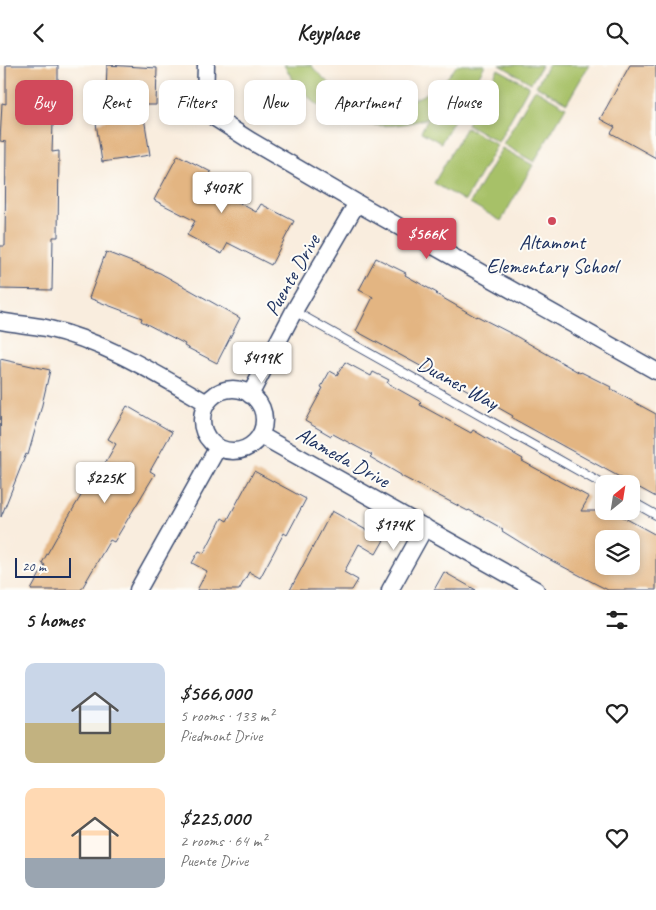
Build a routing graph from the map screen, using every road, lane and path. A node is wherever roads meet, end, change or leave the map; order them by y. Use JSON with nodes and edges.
{"nodes":[{"id":1,"x":206,"y":65,"type":"edge"},
{"id":2,"x":357,"y":203,"type":"junction"},
{"id":3,"x":294,"y":311,"type":"junction"},
{"id":4,"x":0,"y":321,"type":"edge"},
{"id":5,"x":656,"y":371,"type":"edge"},
{"id":6,"x":250,"y":395,"type":"junction"},
{"id":7,"x":207,"y":403,"type":"junction"},
{"id":8,"x":260,"y":435,"type":"junction"},
{"id":9,"x":218,"y":447,"type":"junction"},
{"id":10,"x":595,"y":480,"type":"edge"},
{"id":11,"x":640,"y":506,"type":"edge"},
{"id":12,"x":656,"y":515,"type":"edge"},
{"id":13,"x":425,"y":527,"type":"junction"},
{"id":14,"x":138,"y":590,"type":"edge"},
{"id":15,"x":390,"y":590,"type":"edge"},
{"id":16,"x":536,"y":590,"type":"edge"}],
"edges":[{"from":1,"to":2,"type":"street"},
{"from":2,"to":3,"type":"street","name":"Puente Drive"},
{"from":2,"to":5,"type":"street"},
{"from":3,"to":6,"type":"street","name":"Puente Drive"},
{"from":3,"to":10,"type":"lane","name":"Duanes Way"},
{"from":4,"to":7,"type":"street"},
{"from":6,"to":7,"type":"street"},
{"from":6,"to":8,"type":"street"},
{"from":7,"to":9,"type":"street"},
{"from":8,"to":9,"type":"street"},
{"from":8,"to":13,"type":"street","name":"Alameda Drive"},
{"from":9,"to":14,"type":"street"},
{"from":11,"to":12,"type":"lane"},
{"from":13,"to":15,"type":"street"},
{"from":13,"to":16,"type":"street","name":"Alameda Drive"}]}
